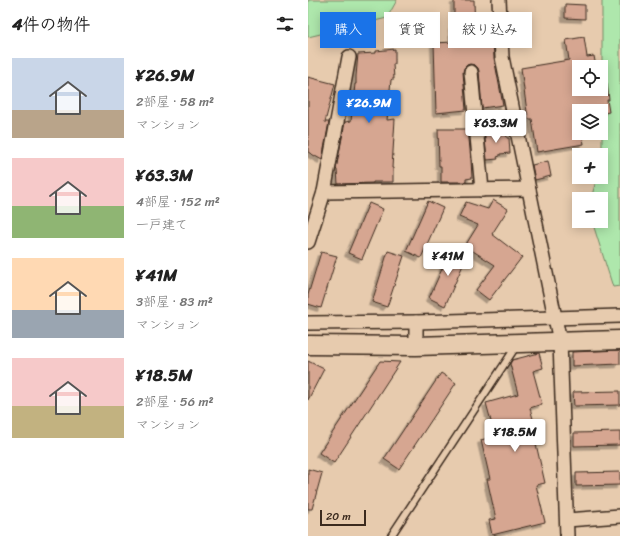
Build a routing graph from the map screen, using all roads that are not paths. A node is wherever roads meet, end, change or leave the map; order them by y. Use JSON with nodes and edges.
{"nodes":[{"id":1,"x":499,"y":0,"type":"edge"},
{"id":2,"x":349,"y":57,"type":"dead end"},
{"id":3,"x":470,"y":72,"type":"dead end"},
{"id":4,"x":529,"y":189,"type":"junction"},
{"id":5,"x":482,"y":190,"type":"junction"},
{"id":6,"x":324,"y":192,"type":"junction"},
{"id":7,"x":308,"y":242,"type":"edge"},
{"id":8,"x":620,"y":316,"type":"edge"},
{"id":9,"x":555,"y":318,"type":"junction"},
{"id":10,"x":308,"y":322,"type":"edge"},
{"id":11,"x":416,"y":322,"type":"junction"},
{"id":12,"x":620,"y":340,"type":"edge"},
{"id":13,"x":560,"y":342,"type":"junction"},
{"id":14,"x":518,"y":343,"type":"junction"},
{"id":15,"x":308,"y":345,"type":"edge"},
{"id":16,"x":416,"y":346,"type":"junction"},
{"id":17,"x":620,"y":516,"type":"edge"},
{"id":18,"x":567,"y":520,"type":"junction"},
{"id":19,"x":391,"y":536,"type":"edge"},
{"id":20,"x":567,"y":536,"type":"edge"}],
"edges":[{"from":1,"to":4,"type":"street"},
{"from":2,"to":6,"type":"street"},
{"from":3,"to":5,"type":"street"},
{"from":4,"to":5,"type":"street"},
{"from":4,"to":9,"type":"street"},
{"from":5,"to":6,"type":"street"},
{"from":6,"to":7,"type":"street"},
{"from":8,"to":9,"type":"street"},
{"from":9,"to":11,"type":"street"},
{"from":9,"to":13,"type":"street"},
{"from":10,"to":11,"type":"street"},
{"from":11,"to":16,"type":"street"},
{"from":12,"to":13,"type":"street"},
{"from":13,"to":14,"type":"street"},
{"from":13,"to":18,"type":"street"},
{"from":14,"to":16,"type":"street"},
{"from":14,"to":19,"type":"lane"},
{"from":15,"to":16,"type":"street"},
{"from":17,"to":18,"type":"street"},
{"from":18,"to":20,"type":"street"}]}
